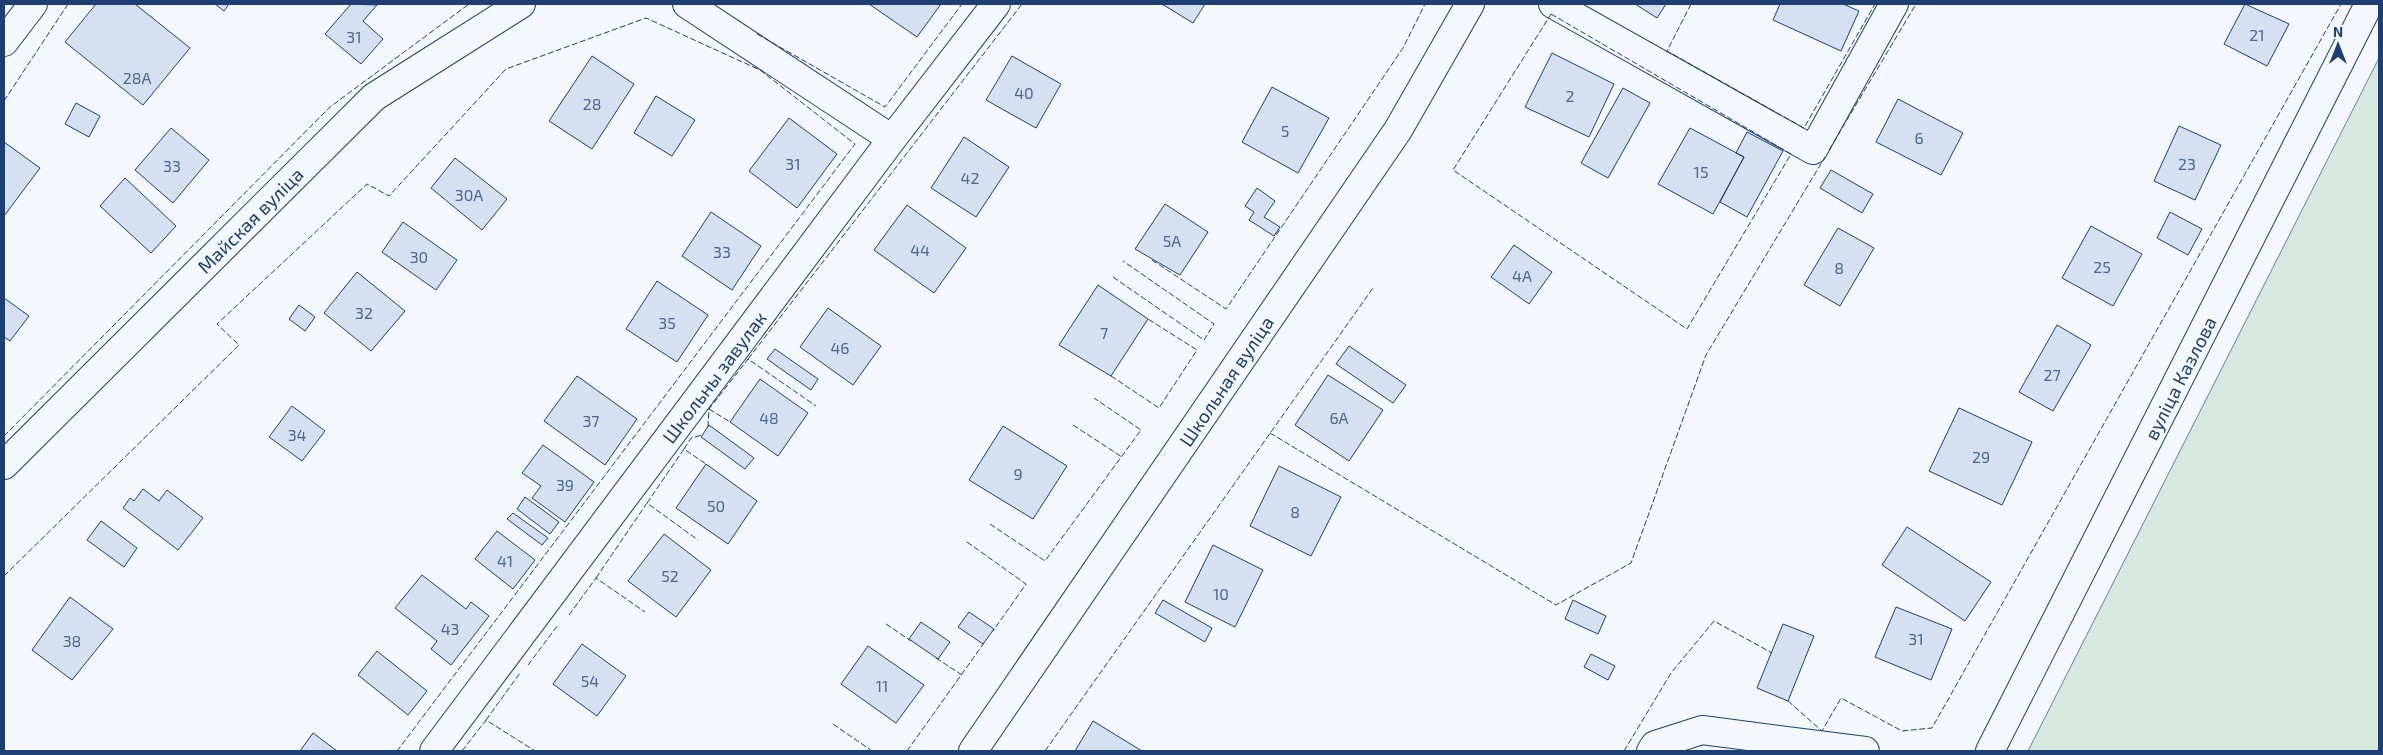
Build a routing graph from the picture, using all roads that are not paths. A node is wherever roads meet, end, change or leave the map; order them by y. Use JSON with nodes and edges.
{"nodes":[{"id":1,"x":33,"y":4,"type":"edge"},
{"id":2,"x":521,"y":4,"type":"edge"},
{"id":3,"x":687,"y":4,"type":"edge"},
{"id":4,"x":996,"y":4,"type":"edge"},
{"id":5,"x":1470,"y":4,"type":"edge"},
{"id":6,"x":1553,"y":4,"type":"edge"},
{"id":7,"x":1894,"y":4,"type":"edge"},
{"id":8,"x":2369,"y":4,"type":"edge"},
{"id":9,"x":4,"y":42,"type":"edge"},
{"id":10,"x":892,"y":139,"type":"junction"},
{"id":11,"x":4,"y":465,"type":"edge"},
{"id":12,"x":434,"y":751,"type":"edge"},
{"id":13,"x":972,"y":751,"type":"edge"},
{"id":14,"x":1652,"y":751,"type":"edge"},
{"id":15,"x":1865,"y":751,"type":"edge"},
{"id":16,"x":1990,"y":751,"type":"edge"}],
"edges":[{"from":1,"to":9,"type":"street"},
{"from":2,"to":11,"type":"street","name":"Майская вуліца"},
{"from":3,"to":10,"type":"street"},
{"from":4,"to":10,"type":"street","name":"Школьны завулак"},
{"from":5,"to":13,"type":"street","name":"Школьная вуліца"},
{"from":6,"to":7,"type":"street"},
{"from":8,"to":16,"type":"street","name":"вуліца Казлова"},
{"from":10,"to":12,"type":"street","name":"Школьны завулак"},
{"from":14,"to":15,"type":"street"}]}
